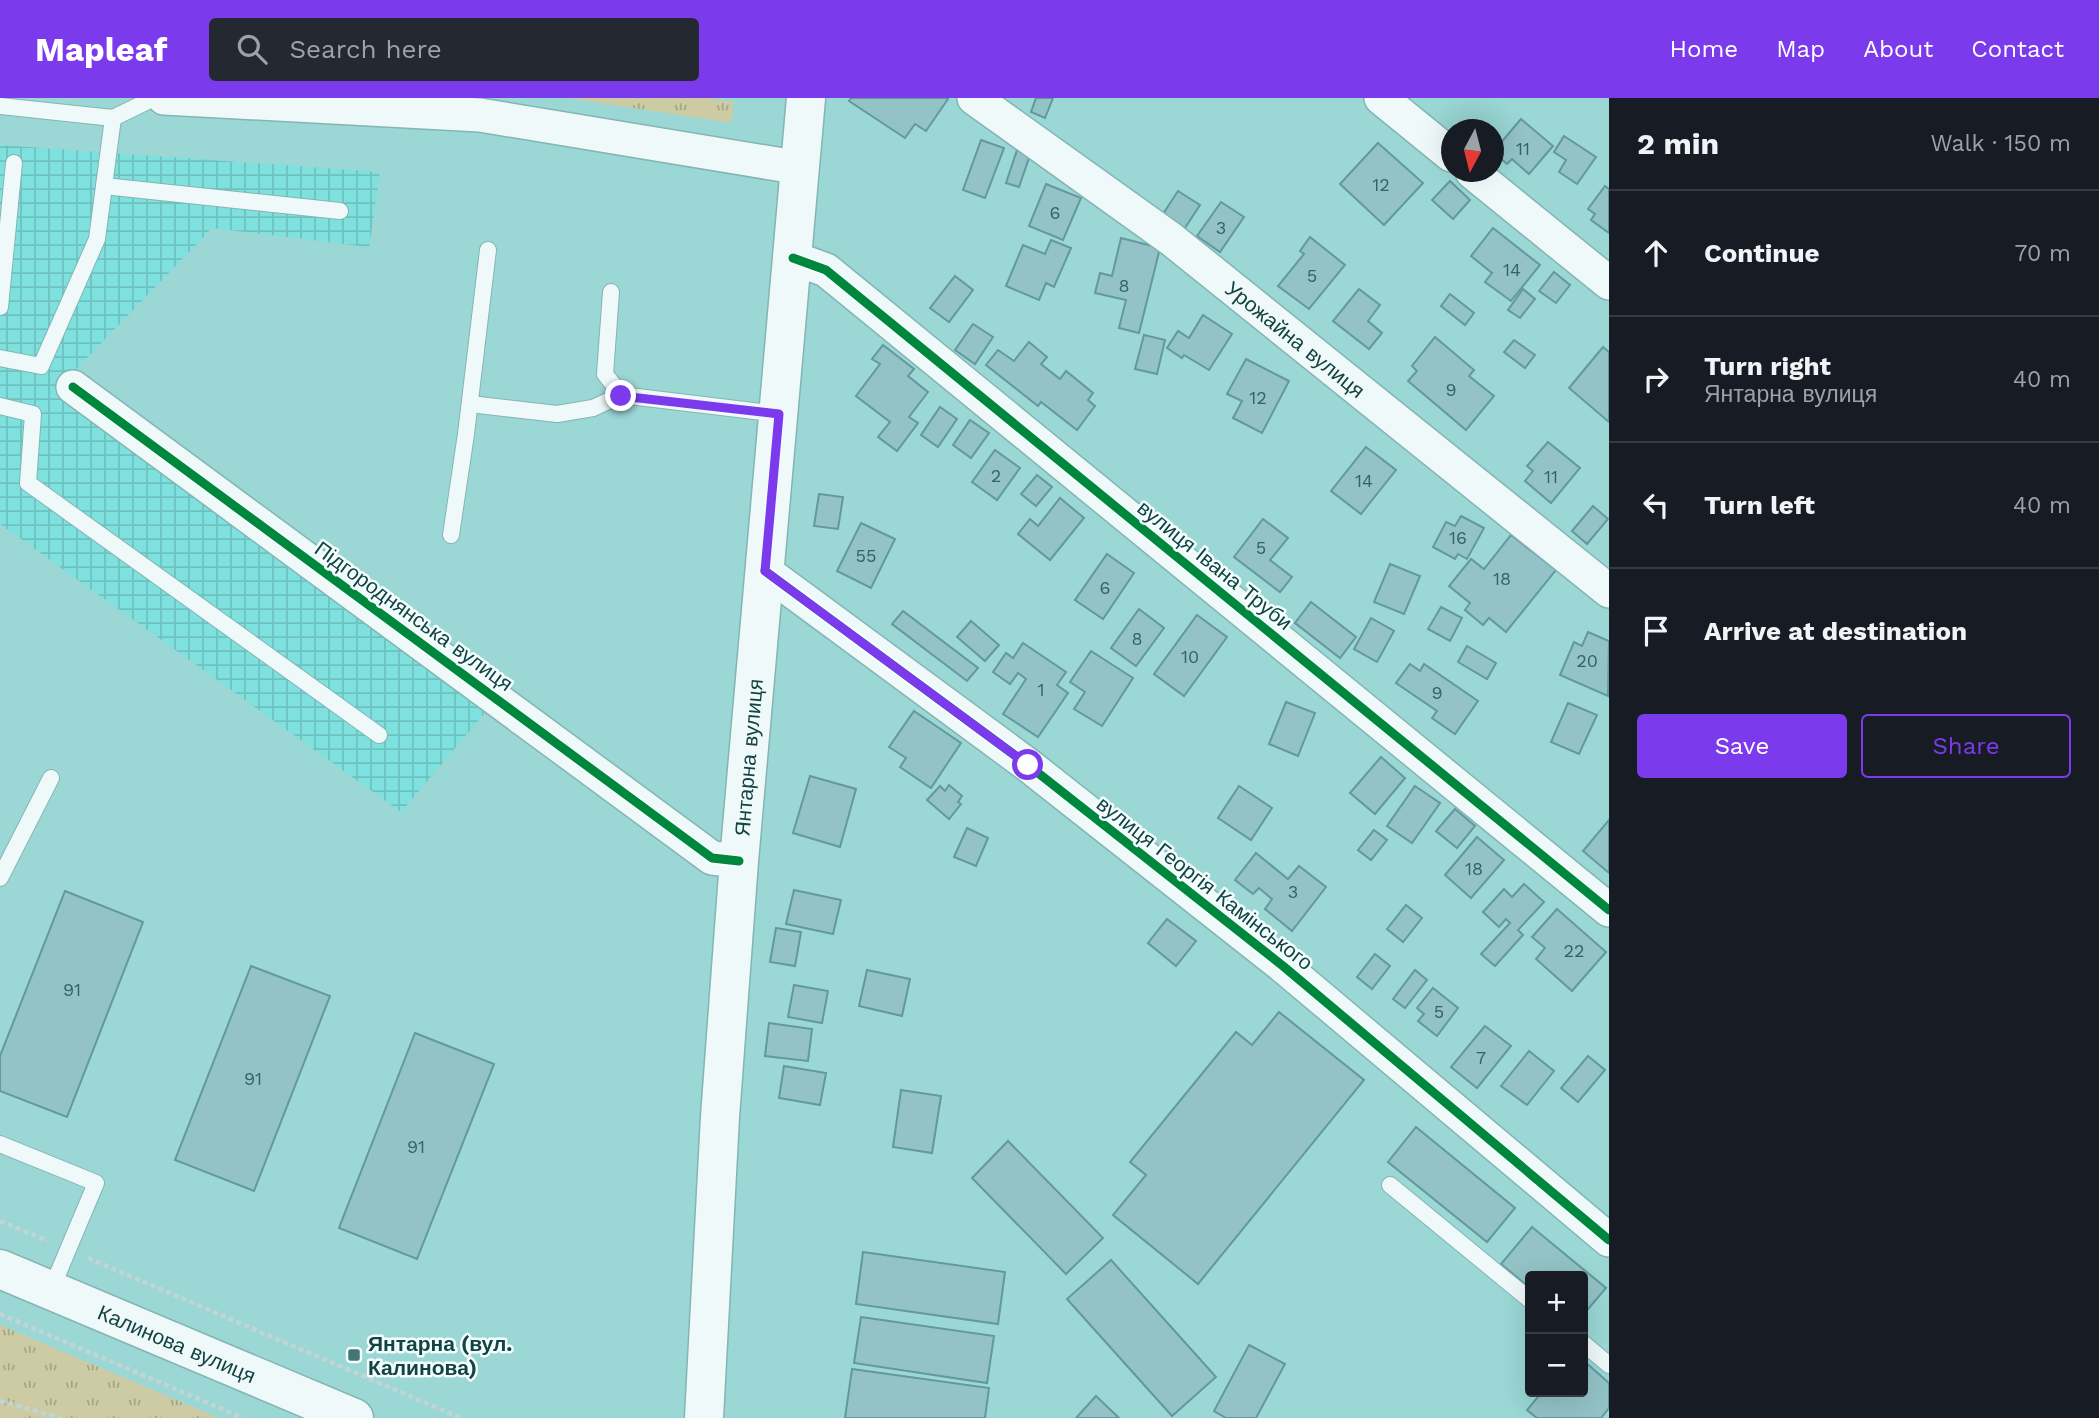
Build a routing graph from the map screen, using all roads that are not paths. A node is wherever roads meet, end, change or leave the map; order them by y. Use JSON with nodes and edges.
{"nodes":[{"id":1,"x":155,"y":98,"type":"edge"},
{"id":2,"x":164,"y":98,"type":"edge"},
{"id":3,"x":806,"y":98,"type":"edge"},
{"id":4,"x":974,"y":98,"type":"edge"},
{"id":5,"x":1381,"y":98,"type":"edge"},
{"id":6,"x":0,"y":106,"type":"edge"},
{"id":7,"x":113,"y":118,"type":"junction"},
{"id":8,"x":1441,"y":147,"type":"edge"},
{"id":9,"x":13,"y":163,"type":"dead end"},
{"id":10,"x":801,"y":168,"type":"junction"},
{"id":11,"x":1484,"y":182,"type":"edge"},
{"id":12,"x":104,"y":187,"type":"junction"},
{"id":13,"x":340,"y":211,"type":"dead end"},
{"id":14,"x":488,"y":250,"type":"dead end"},
{"id":15,"x":793,"y":258,"type":"junction"},
{"id":16,"x":1609,"y":283,"type":"edge"},
{"id":17,"x":611,"y":292,"type":"dead end"},
{"id":18,"x":0,"y":307,"type":"edge"},
{"id":19,"x":0,"y":358,"type":"edge"},
{"id":20,"x":73,"y":387,"type":"dead end"},
{"id":21,"x":621,"y":396,"type":"junction"},
{"id":22,"x":470,"y":404,"type":"junction"},
{"id":23,"x":0,"y":406,"type":"edge"},
{"id":24,"x":779,"y":414,"type":"junction"},
{"id":25,"x":452,"y":535,"type":"dead end"},
{"id":26,"x":765,"y":571,"type":"junction"},
{"id":27,"x":1609,"y":592,"type":"edge"},
{"id":28,"x":379,"y":735,"type":"dead end"},
{"id":29,"x":51,"y":778,"type":"dead end"},
{"id":30,"x":739,"y":861,"type":"junction"},
{"id":31,"x":0,"y":878,"type":"edge"},
{"id":32,"x":1609,"y":910,"type":"edge"},
{"id":33,"x":0,"y":1144,"type":"edge"},
{"id":34,"x":1390,"y":1185,"type":"dead end"},
{"id":35,"x":1609,"y":1240,"type":"edge"},
{"id":36,"x":0,"y":1269,"type":"edge"},
{"id":37,"x":51,"y":1290,"type":"junction"},
{"id":38,"x":1525,"y":1296,"type":"edge"},
{"id":39,"x":1588,"y":1347,"type":"edge"},
{"id":40,"x":1609,"y":1365,"type":"edge"},
{"id":41,"x":354,"y":1418,"type":"edge"},
{"id":42,"x":704,"y":1418,"type":"edge"}],
"edges":[{"from":1,"to":7,"type":"lane"},
{"from":2,"to":10,"type":"street"},
{"from":3,"to":10,"type":"main road","name":"Янтарна вулиця"},
{"from":4,"to":27,"type":"street","name":"Урожайна вулиця"},
{"from":5,"to":8,"type":"street"},
{"from":6,"to":7,"type":"lane"},
{"from":7,"to":12,"type":"lane"},
{"from":9,"to":18,"type":"lane"},
{"from":10,"to":15,"type":"main road","name":"Янтарна вулиця"},
{"from":11,"to":16,"type":"street"},
{"from":12,"to":13,"type":"lane"},
{"from":12,"to":19,"type":"lane"},
{"from":14,"to":22,"type":"lane"},
{"from":15,"to":24,"type":"main road","name":"Янтарна вулиця"},
{"from":15,"to":32,"type":"street","name":"вулиця Івана Труби"},
{"from":17,"to":21,"type":"lane"},
{"from":20,"to":30,"type":"street","name":"Підгороднянська вулиця"},
{"from":21,"to":22,"type":"lane"},
{"from":21,"to":24,"type":"lane"},
{"from":22,"to":25,"type":"lane"},
{"from":23,"to":28,"type":"lane"},
{"from":24,"to":26,"type":"main road","name":"Янтарна вулиця"},
{"from":26,"to":30,"type":"main road","name":"Янтарна вулиця"},
{"from":26,"to":35,"type":"street","name":"вулиця Георгія Камінського"},
{"from":29,"to":31,"type":"lane"},
{"from":30,"to":42,"type":"main road","name":"Янтарна вулиця"},
{"from":33,"to":37,"type":"lane"},
{"from":34,"to":38,"type":"lane"},
{"from":36,"to":37,"type":"main road","name":"Калинова вулиця"},
{"from":37,"to":41,"type":"main road","name":"Калинова вулиця"},
{"from":39,"to":40,"type":"lane"}]}
